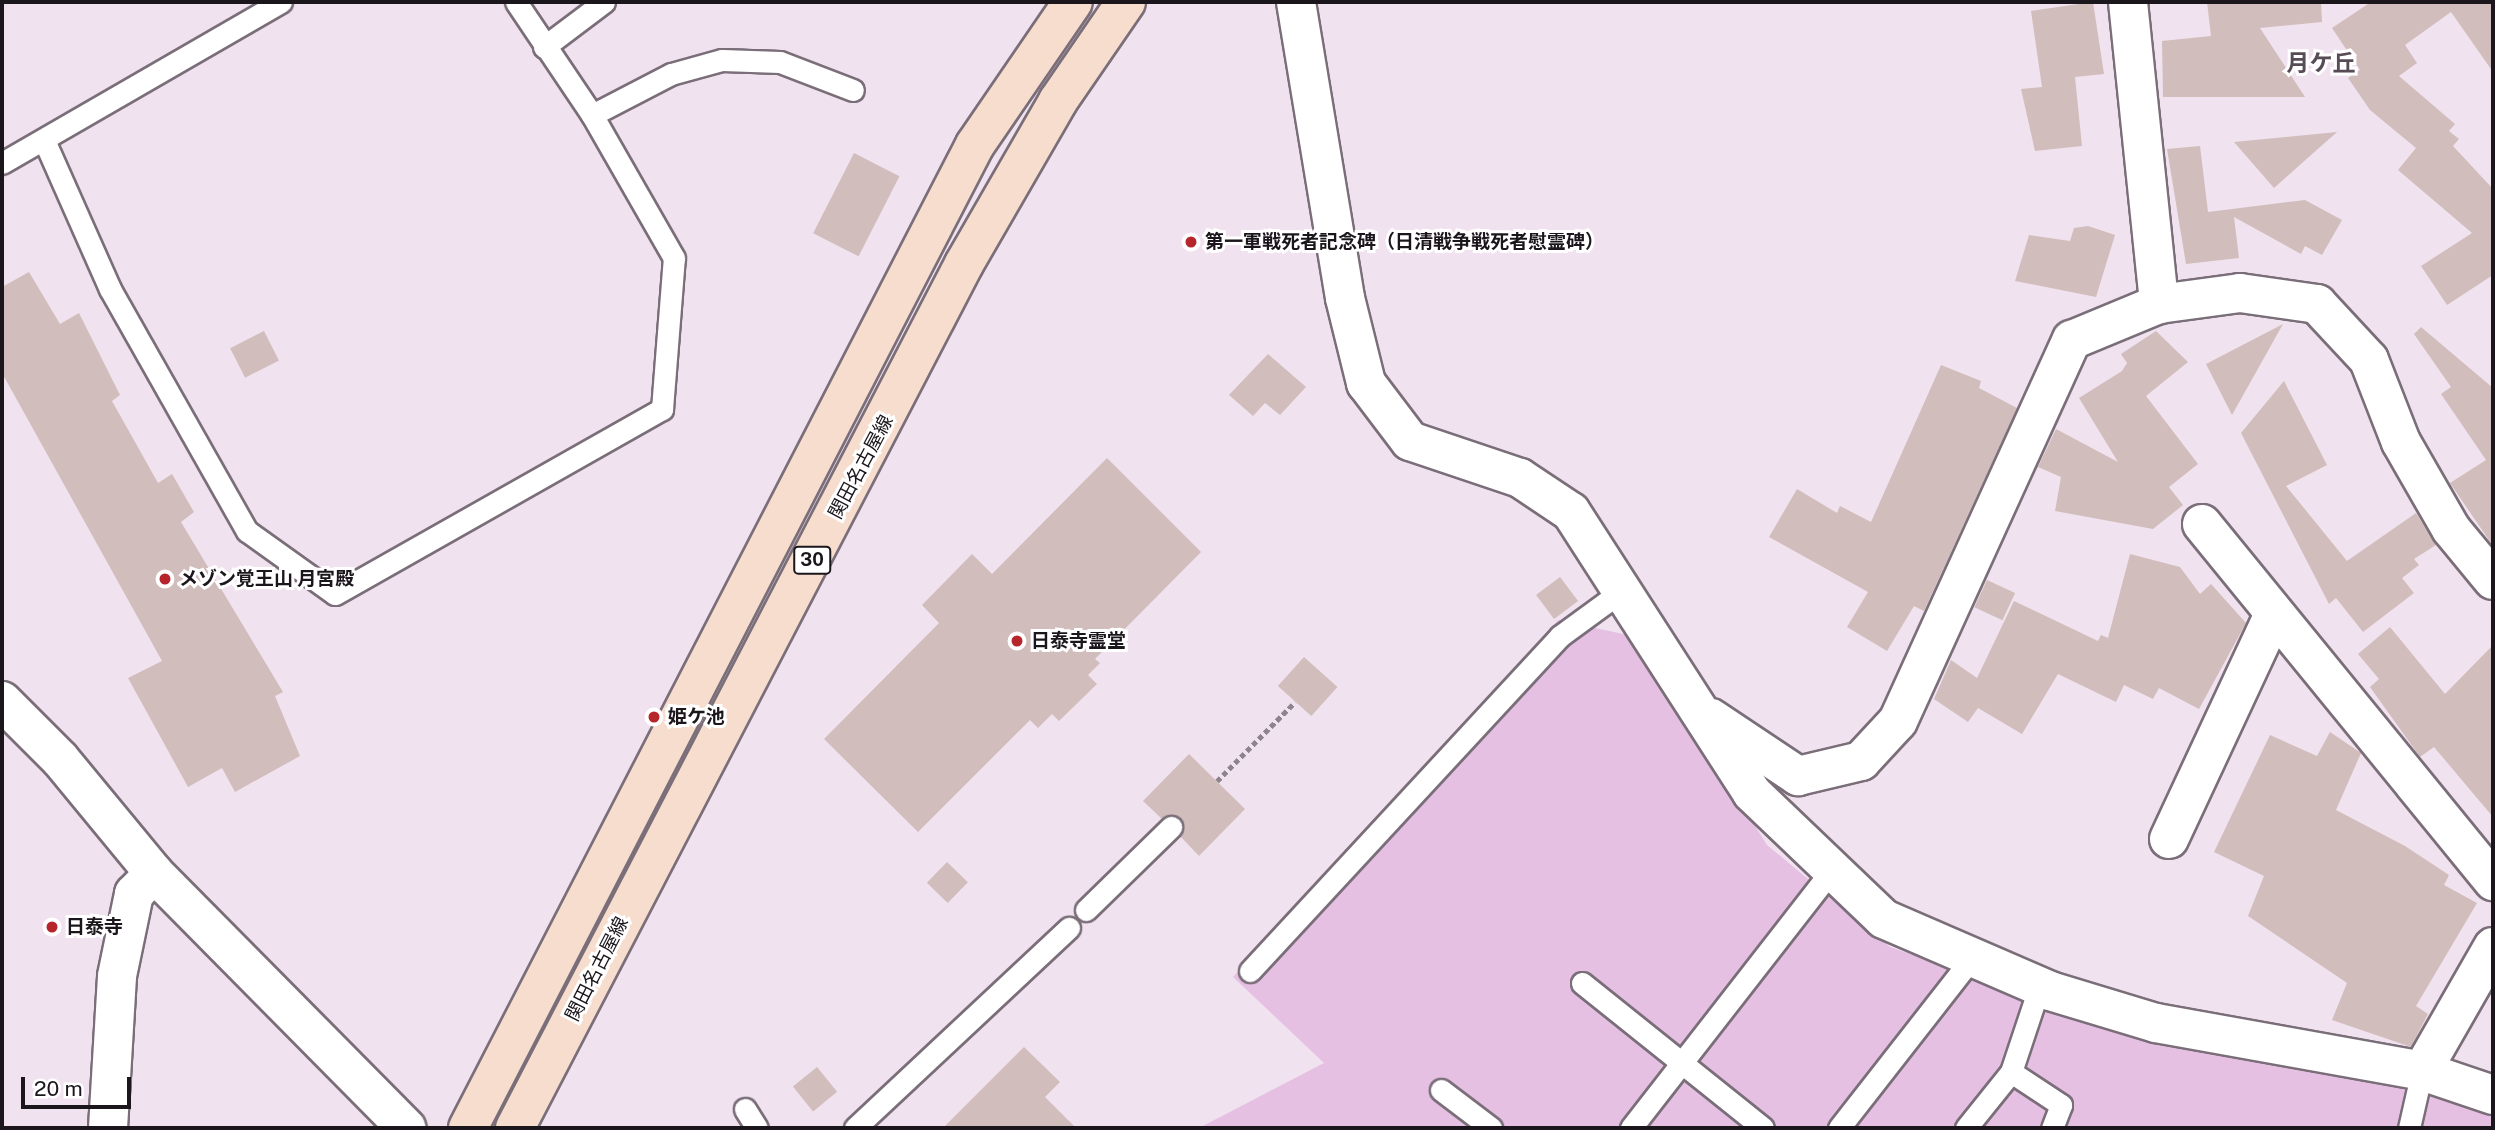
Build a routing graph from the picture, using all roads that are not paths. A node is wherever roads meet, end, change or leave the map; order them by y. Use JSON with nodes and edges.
{"nodes":[{"id":1,"x":281,"y":2,"type":"edge"},
{"id":2,"x":516,"y":2,"type":"edge"},
{"id":3,"x":604,"y":2,"type":"edge"},
{"id":4,"x":1073,"y":2,"type":"edge"},
{"id":5,"x":1126,"y":2,"type":"edge"},
{"id":6,"x":1296,"y":2,"type":"edge"},
{"id":7,"x":2128,"y":2,"type":"edge"},
{"id":8,"x":544,"y":47,"type":"junction"},
{"id":9,"x":853,"y":90,"type":"dead end"},
{"id":10,"x":592,"y":115,"type":"junction"},
{"id":11,"x":44,"y":140,"type":"junction"},
{"id":12,"x":2,"y":163,"type":"edge"},
{"id":13,"x":2159,"y":304,"type":"junction"},
{"id":14,"x":2202,"y":524,"type":"dead end"},
{"id":15,"x":2493,"y":580,"type":"edge"},
{"id":16,"x":1619,"y":593,"type":"junction"},
{"id":17,"x":2274,"y":614,"type":"junction"},
{"id":18,"x":2,"y":701,"type":"edge"},
{"id":19,"x":1692,"y":705,"type":"junction"},
{"id":20,"x":1171,"y":827,"type":"dead end"},
{"id":21,"x":2169,"y":839,"type":"dead end"},
{"id":22,"x":1831,"y":871,"type":"junction"},
{"id":23,"x":154,"y":873,"type":"junction"},
{"id":24,"x":2493,"y":881,"type":"edge"},
{"id":25,"x":1086,"y":910,"type":"dead end"},
{"id":26,"x":1069,"y":928,"type":"dead end"},
{"id":27,"x":2493,"y":947,"type":"edge"},
{"id":28,"x":1975,"y":954,"type":"junction"},
{"id":29,"x":1250,"y":971,"type":"dead end"},
{"id":30,"x":1582,"y":983,"type":"dead end"},
{"id":31,"x":2040,"y":985,"type":"junction"},
{"id":32,"x":1681,"y":1064,"type":"junction"},
{"id":33,"x":2422,"y":1071,"type":"junction"},
{"id":34,"x":2011,"y":1072,"type":"junction"},
{"id":35,"x":1441,"y":1090,"type":"dead end"},
{"id":36,"x":2493,"y":1095,"type":"edge"},
{"id":37,"x":745,"y":1109,"type":"dead end"},
{"id":38,"x":108,"y":1128,"type":"edge"},
{"id":39,"x":406,"y":1128,"type":"edge"},
{"id":40,"x":468,"y":1128,"type":"edge"},
{"id":41,"x":515,"y":1128,"type":"edge"},
{"id":42,"x":757,"y":1128,"type":"edge"},
{"id":43,"x":855,"y":1128,"type":"edge"},
{"id":44,"x":1491,"y":1128,"type":"edge"},
{"id":45,"x":1631,"y":1128,"type":"edge"},
{"id":46,"x":1763,"y":1128,"type":"edge"},
{"id":47,"x":1839,"y":1128,"type":"edge"},
{"id":48,"x":1966,"y":1128,"type":"edge"},
{"id":49,"x":2052,"y":1128,"type":"edge"},
{"id":50,"x":2409,"y":1128,"type":"edge"}],
"edges":[{"from":1,"to":11,"type":"lane"},
{"from":2,"to":8,"type":"lane"},
{"from":3,"to":8,"type":"lane"},
{"from":4,"to":40,"type":"main road","number":"30"},
{"from":5,"to":41,"type":"main road","name":"関田名古屋線","number":"30"},
{"from":6,"to":16,"type":"street"},
{"from":7,"to":13,"type":"street"},
{"from":8,"to":10,"type":"lane"},
{"from":9,"to":10,"type":"lane"},
{"from":10,"to":11,"type":"lane"},
{"from":11,"to":12,"type":"lane"},
{"from":13,"to":15,"type":"street"},
{"from":13,"to":19,"type":"street"},
{"from":14,"to":17,"type":"street"},
{"from":16,"to":19,"type":"street"},
{"from":16,"to":29,"type":"lane"},
{"from":17,"to":21,"type":"street"},
{"from":17,"to":24,"type":"street"},
{"from":18,"to":23,"type":"street"},
{"from":19,"to":22,"type":"street"},
{"from":20,"to":25,"type":"lane"},
{"from":22,"to":28,"type":"street"},
{"from":22,"to":32,"type":"lane"},
{"from":23,"to":38,"type":"street"},
{"from":23,"to":39,"type":"street"},
{"from":26,"to":43,"type":"lane"},
{"from":27,"to":33,"type":"street"},
{"from":28,"to":31,"type":"street"},
{"from":28,"to":47,"type":"lane"},
{"from":30,"to":32,"type":"lane"},
{"from":31,"to":33,"type":"street"},
{"from":31,"to":34,"type":"lane"},
{"from":32,"to":45,"type":"lane"},
{"from":32,"to":46,"type":"lane"},
{"from":33,"to":36,"type":"street"},
{"from":33,"to":50,"type":"lane"},
{"from":34,"to":48,"type":"lane"},
{"from":34,"to":49,"type":"lane"},
{"from":35,"to":44,"type":"lane"},
{"from":37,"to":42,"type":"lane"}]}
